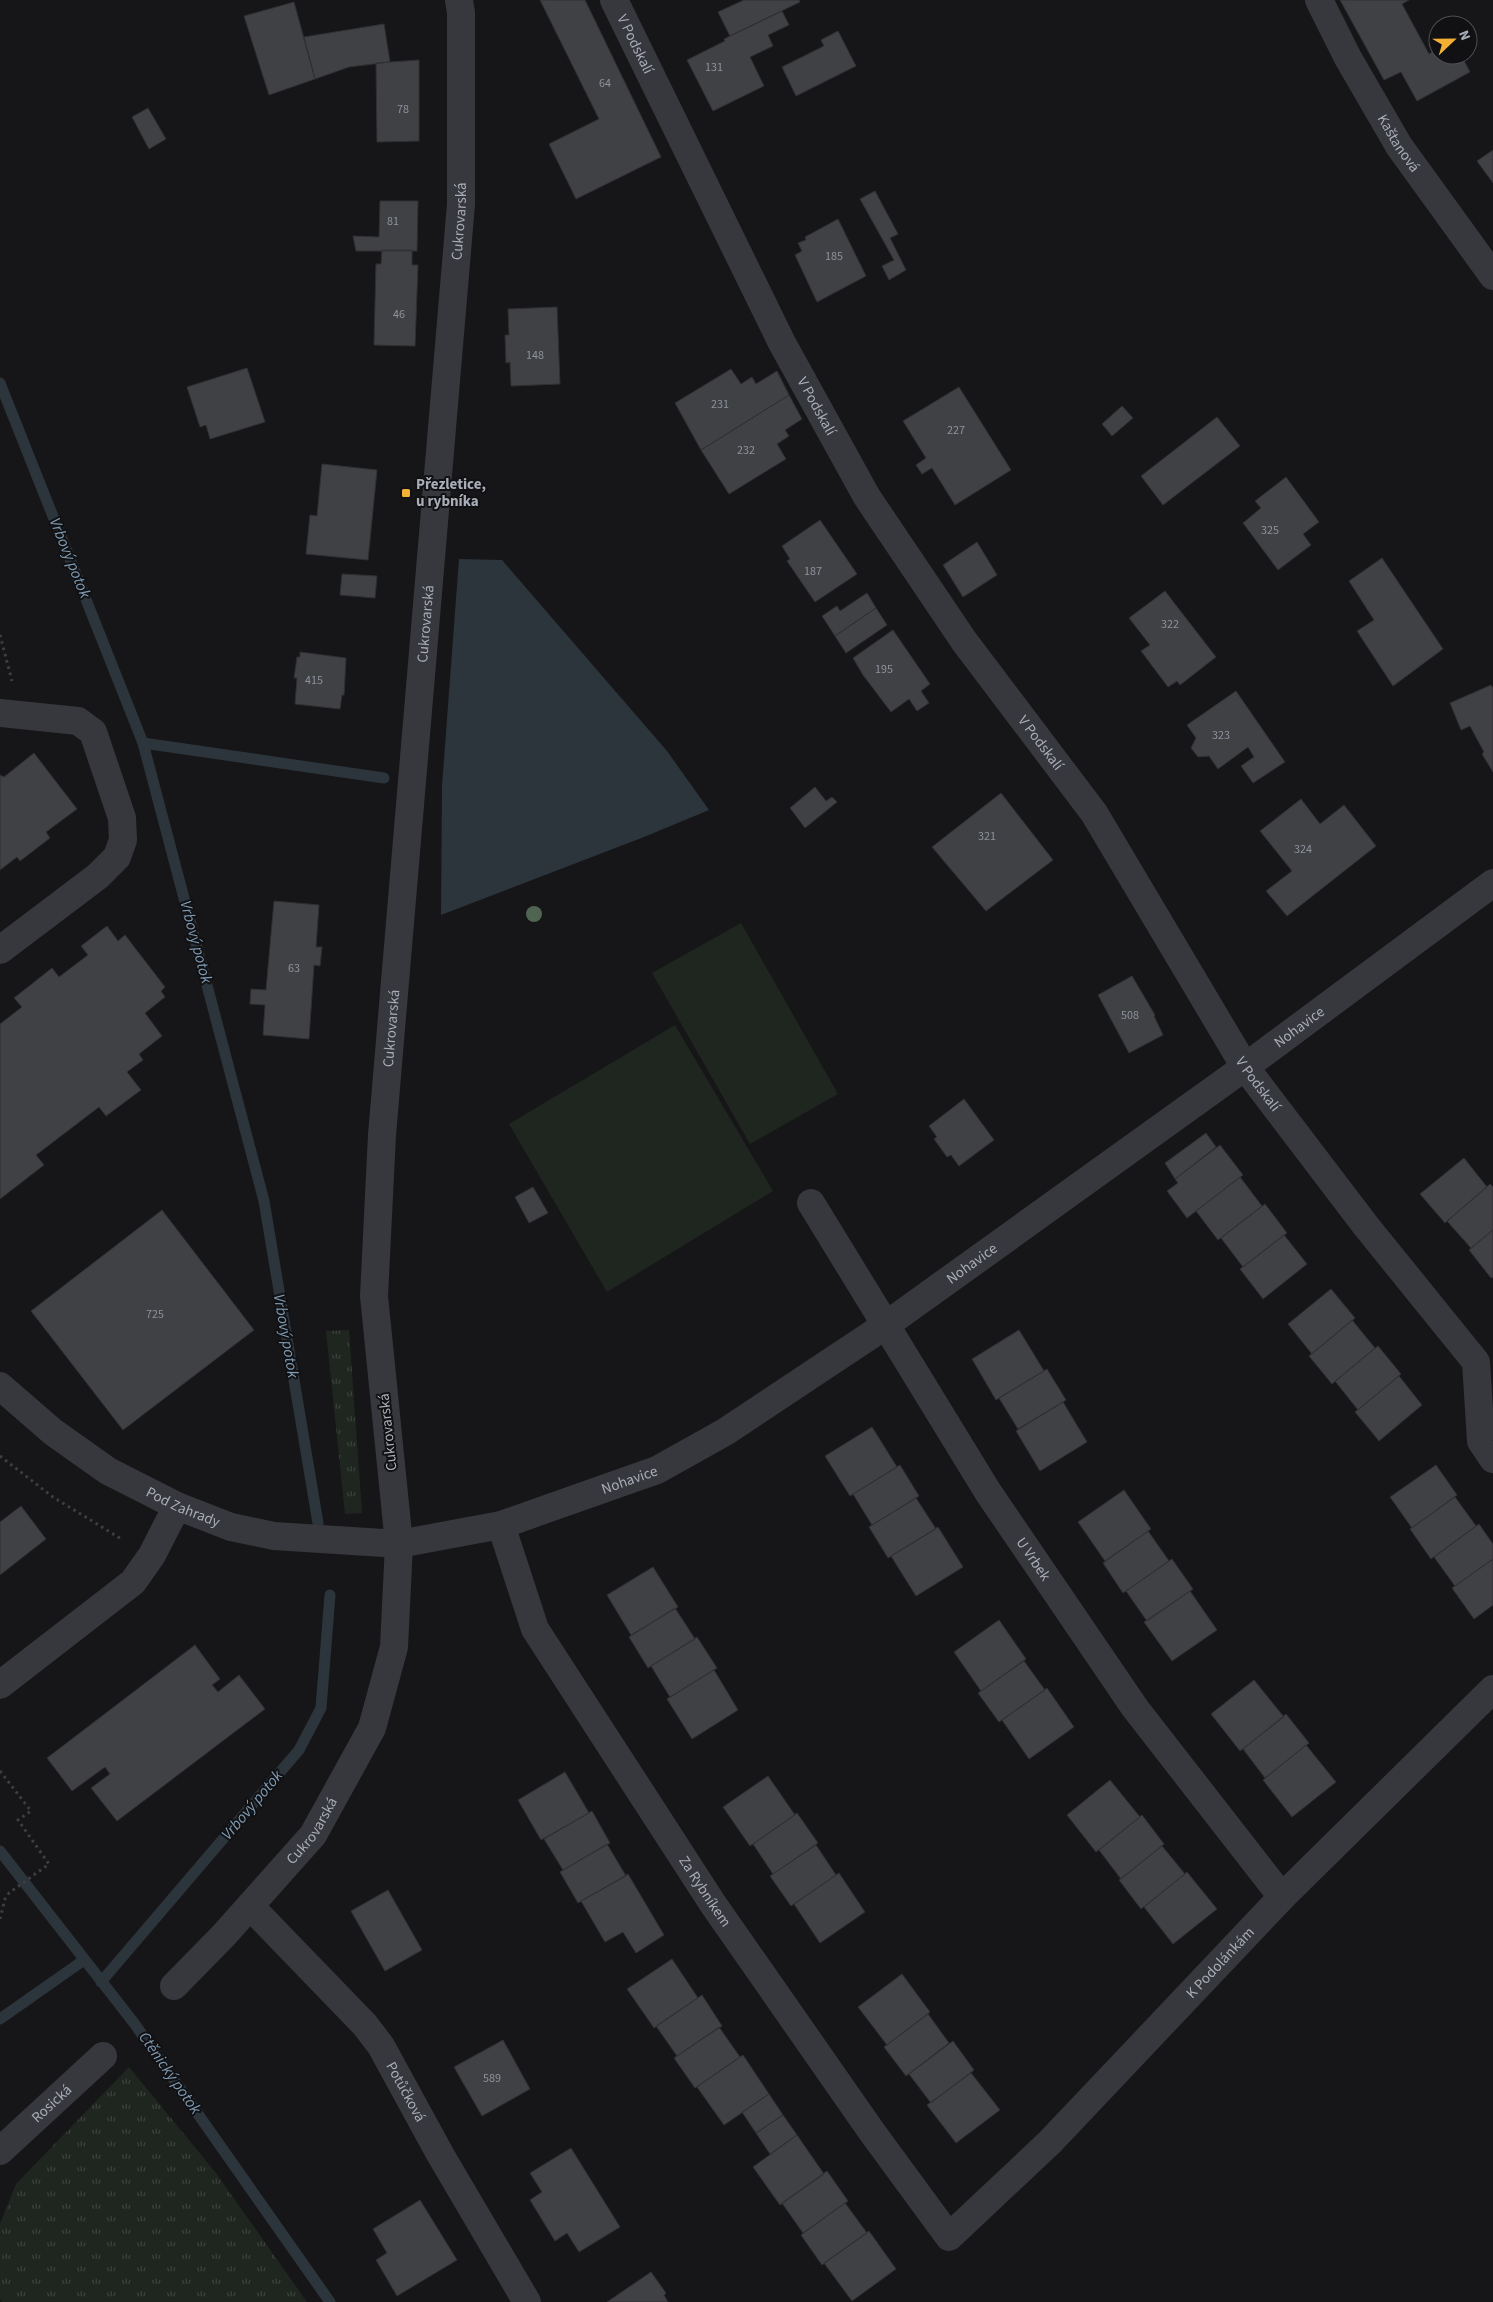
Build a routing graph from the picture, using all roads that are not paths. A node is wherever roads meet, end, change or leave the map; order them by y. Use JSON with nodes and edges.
{"nodes":[{"id":1,"x":459,"y":0,"type":"edge"},
{"id":2,"x":614,"y":0,"type":"edge"},
{"id":3,"x":1319,"y":0,"type":"edge"},
{"id":4,"x":1493,"y":276,"type":"edge"},
{"id":5,"x":21,"y":716,"type":"edge"},
{"id":6,"x":1493,"y":883,"type":"edge"},
{"id":7,"x":0,"y":950,"type":"edge"},
{"id":8,"x":1245,"y":1067,"type":"junction"},
{"id":9,"x":812,"y":1203,"type":"dead end"},
{"id":10,"x":886,"y":1325,"type":"junction"},
{"id":11,"x":1485,"y":1368,"type":"edge"},
{"id":12,"x":0,"y":1386,"type":"edge"},
{"id":13,"x":1493,"y":1459,"type":"edge"},
{"id":14,"x":177,"y":1506,"type":"junction"},
{"id":15,"x":501,"y":1525,"type":"junction"},
{"id":16,"x":399,"y":1544,"type":"junction"},
{"id":17,"x":0,"y":1685,"type":"edge"},
{"id":18,"x":1493,"y":1689,"type":"edge"},
{"id":19,"x":1282,"y":1897,"type":"junction"},
{"id":20,"x":250,"y":1906,"type":"junction"},
{"id":21,"x":174,"y":1986,"type":"dead end"},
{"id":22,"x":103,"y":2056,"type":"dead end"},
{"id":23,"x":0,"y":2151,"type":"edge"},
{"id":24,"x":949,"y":2236,"type":"joint"},
{"id":25,"x":527,"y":2302,"type":"edge"}],
"edges":[{"from":1,"to":16,"type":"street","name":"Cukrovarská"},
{"from":2,"to":8,"type":"street","name":"V Podskalí"},
{"from":3,"to":4,"type":"street","name":"Kaštanová"},
{"from":5,"to":7,"type":"street"},
{"from":6,"to":8,"type":"street","name":"Nohavice"},
{"from":8,"to":10,"type":"street","name":"Nohavice"},
{"from":8,"to":11,"type":"street","name":"V Podskalí"},
{"from":9,"to":10,"type":"street","name":"U Vrbek"},
{"from":10,"to":15,"type":"street","name":"Nohavice"},
{"from":10,"to":19,"type":"street","name":"U Vrbek"},
{"from":11,"to":13,"type":"street","name":"V Podskalí"},
{"from":12,"to":14,"type":"street","name":"Pod Zahrady"},
{"from":14,"to":16,"type":"street","name":"Pod Zahrady"},
{"from":14,"to":17,"type":"street"},
{"from":15,"to":16,"type":"street","name":"Nohavice"},
{"from":15,"to":24,"type":"street","name":"Za Rybníkem"},
{"from":16,"to":20,"type":"street","name":"Cukrovarská"},
{"from":18,"to":19,"type":"street","name":"K Podolánkám"},
{"from":19,"to":24,"type":"street","name":"K Podolánkám"},
{"from":20,"to":21,"type":"street","name":"Cukrovarská"},
{"from":20,"to":25,"type":"street","name":"Potůčková"},
{"from":22,"to":23,"type":"street","name":"Rosická"}]}
